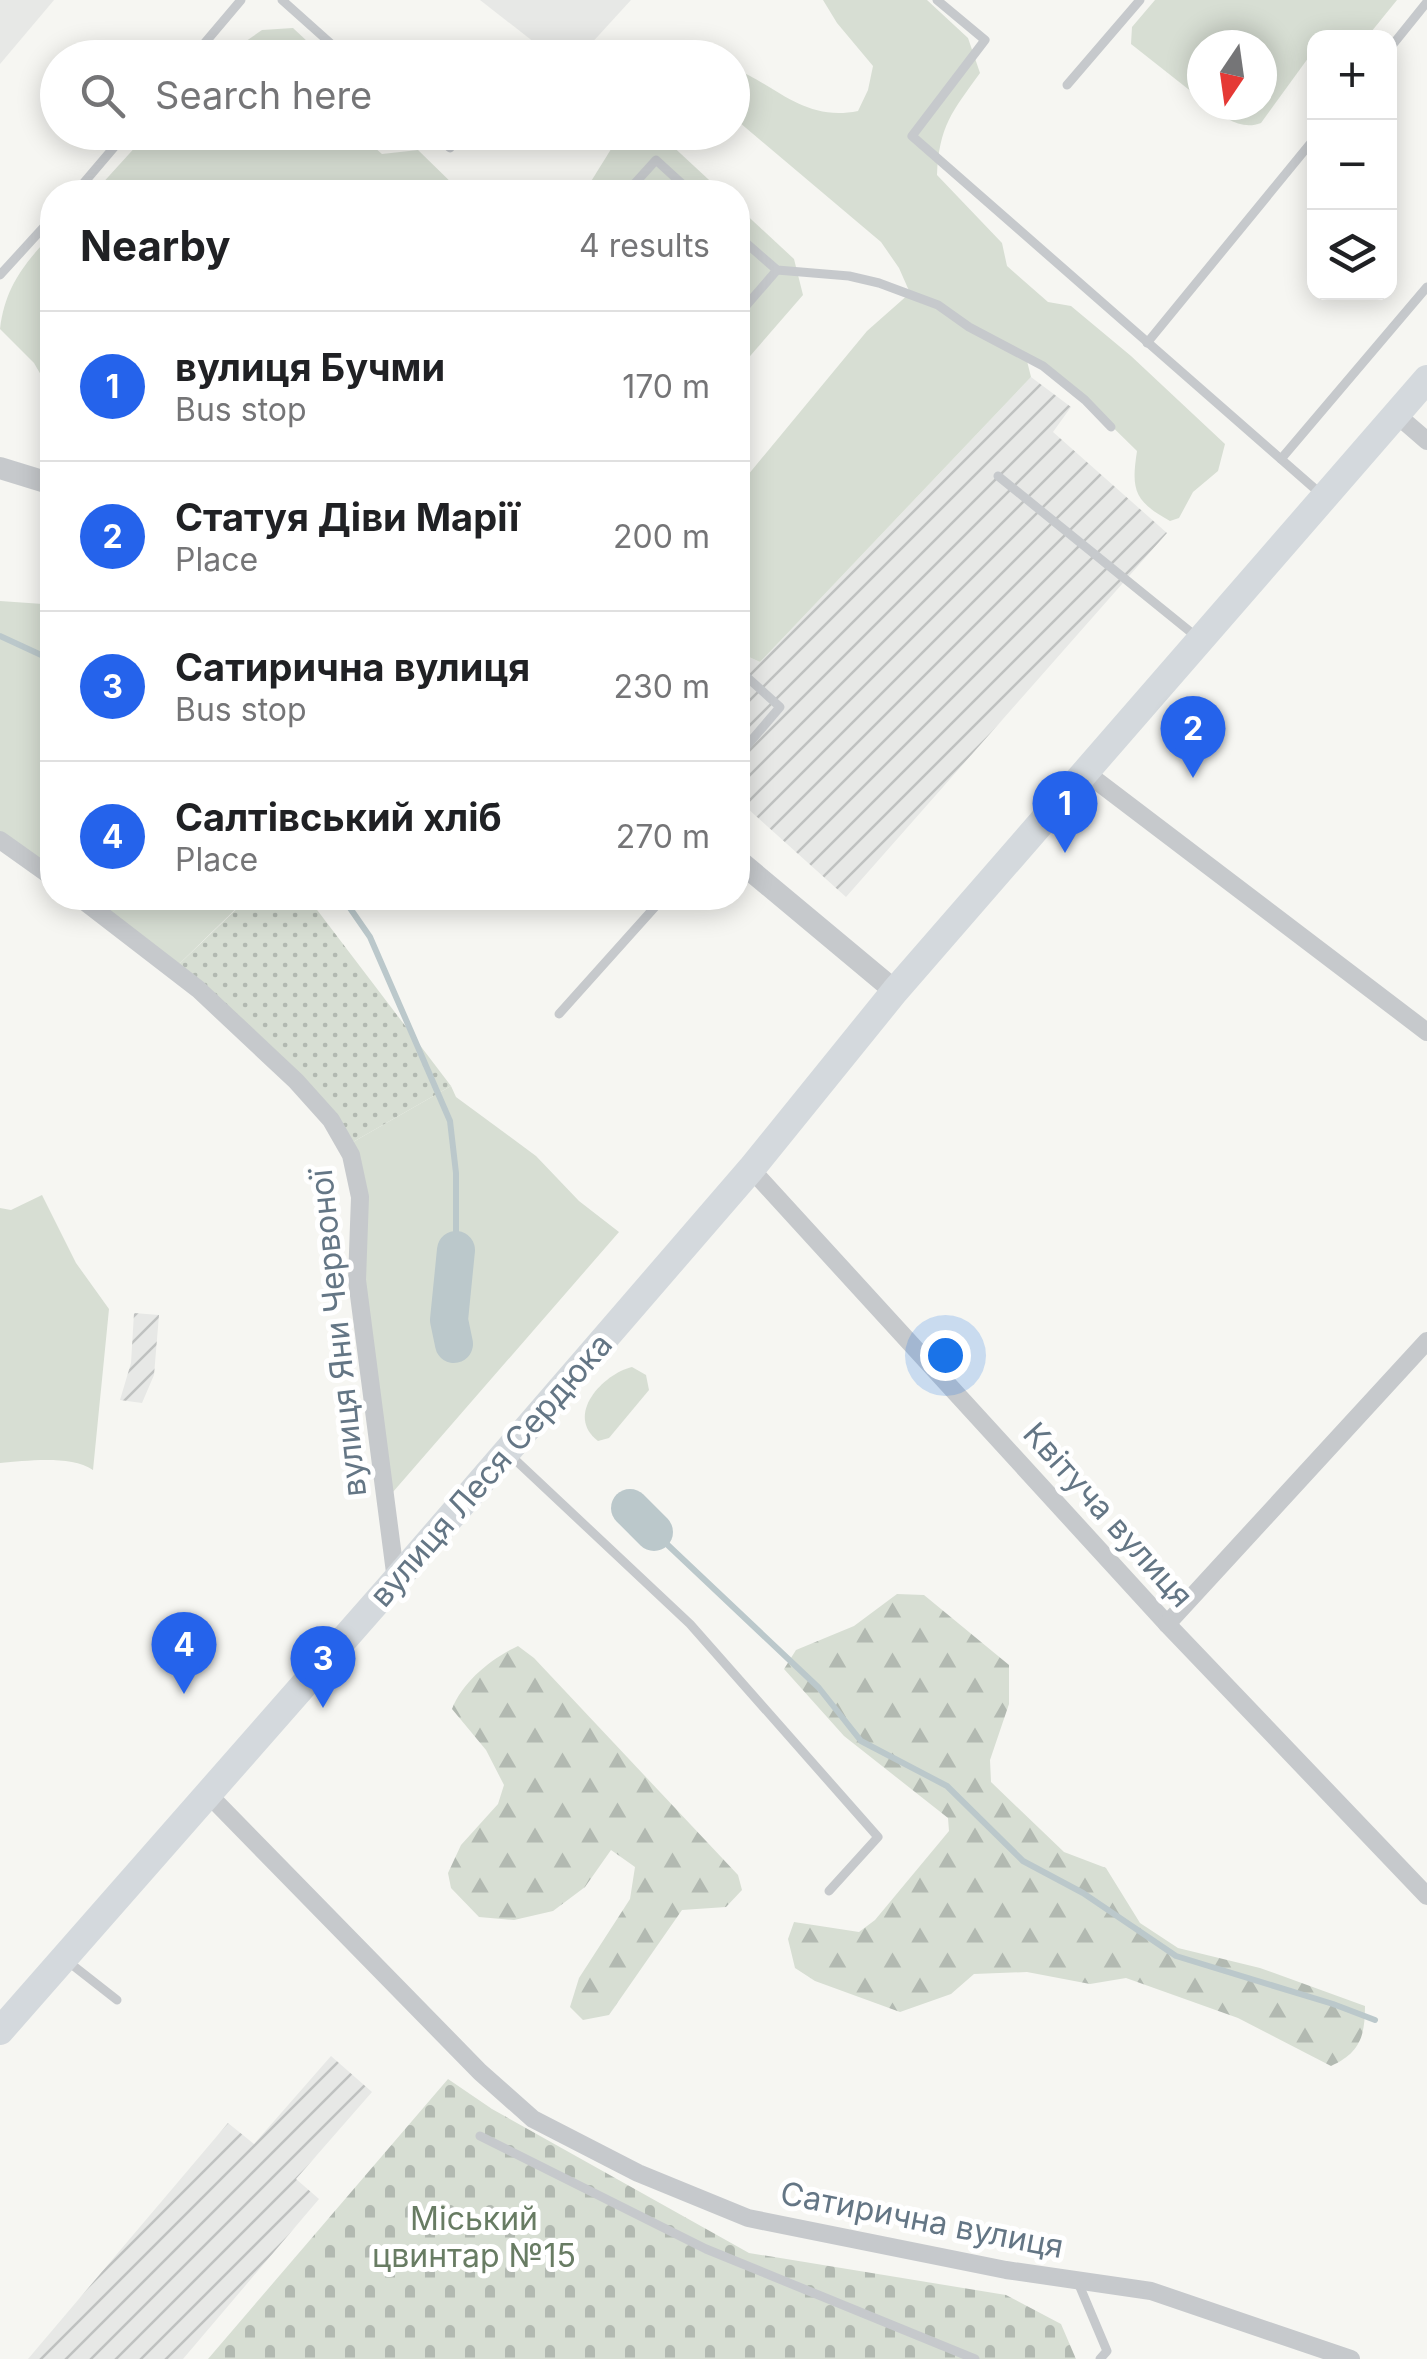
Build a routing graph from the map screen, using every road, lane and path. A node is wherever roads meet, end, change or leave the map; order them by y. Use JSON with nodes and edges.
{"nodes":[{"id":1,"x":242,"y":0,"type":"edge"},
{"id":2,"x":282,"y":0,"type":"edge"},
{"id":3,"x":937,"y":0,"type":"edge"},
{"id":4,"x":1140,"y":0,"type":"edge"},
{"id":5,"x":1427,"y":2,"type":"edge"},
{"id":6,"x":1397,"y":39,"type":"edge"},
{"id":7,"x":208,"y":40,"type":"edge"},
{"id":8,"x":327,"y":40,"type":"edge"},
{"id":9,"x":1067,"y":85,"type":"dead end"},
{"id":10,"x":1307,"y":148,"type":"edge"},
{"id":11,"x":112,"y":150,"type":"edge"},
{"id":12,"x":86,"y":180,"type":"edge"},
{"id":13,"x":638,"y":180,"type":"edge"},
{"id":14,"x":678,"y":180,"type":"edge"},
{"id":15,"x":40,"y":231,"type":"edge"},
{"id":16,"x":750,"y":246,"type":"edge"},
{"id":17,"x":777,"y":270,"type":"junction"},
{"id":18,"x":0,"y":276,"type":"edge"},
{"id":19,"x":1427,"y":287,"type":"edge"},
{"id":20,"x":750,"y":301,"type":"edge"},
{"id":21,"x":1147,"y":343,"type":"junction"},
{"id":22,"x":1427,"y":379,"type":"edge"},
{"id":23,"x":1397,"y":415,"type":"junction"},
{"id":24,"x":1110,"y":427,"type":"dead end"},
{"id":25,"x":1427,"y":441,"type":"edge"},
{"id":26,"x":1281,"y":459,"type":"junction"},
{"id":27,"x":0,"y":468,"type":"edge"},
{"id":28,"x":998,"y":476,"type":"dead end"},
{"id":29,"x":40,"y":480,"type":"edge"},
{"id":30,"x":1324,"y":496,"type":"junction"},
{"id":31,"x":1200,"y":640,"type":"junction"},
{"id":32,"x":750,"y":681,"type":"edge"},
{"id":33,"x":750,"y":742,"type":"edge"},
{"id":34,"x":1085,"y":772,"type":"junction"},
{"id":35,"x":0,"y":840,"type":"edge"},
{"id":36,"x":40,"y":868,"type":"edge"},
{"id":37,"x":750,"y":870,"type":"edge"},
{"id":38,"x":96,"y":910,"type":"edge"},
{"id":39,"x":652,"y":910,"type":"edge"},
{"id":40,"x":895,"y":992,"type":"junction"},
{"id":41,"x":559,"y":1014,"type":"dead end"},
{"id":42,"x":1427,"y":1032,"type":"edge"},
{"id":43,"x":751,"y":1169,"type":"junction"},
{"id":44,"x":1427,"y":1341,"type":"edge"},
{"id":45,"x":506,"y":1452,"type":"junction"},
{"id":46,"x":396,"y":1580,"type":"junction"},
{"id":47,"x":1167,"y":1624,"type":"junction"},
{"id":48,"x":208,"y":1793,"type":"junction"},
{"id":49,"x":829,"y":1891,"type":"dead end"},
{"id":50,"x":1427,"y":1896,"type":"edge"},
{"id":51,"x":64,"y":1958,"type":"junction"},
{"id":52,"x":118,"y":2000,"type":"dead end"},
{"id":53,"x":0,"y":2031,"type":"edge"},
{"id":54,"x":480,"y":2136,"type":"dead end"},
{"id":55,"x":1076,"y":2280,"type":"junction"},
{"id":56,"x":975,"y":2359,"type":"edge"},
{"id":57,"x":1100,"y":2359,"type":"edge"},
{"id":58,"x":1350,"y":2359,"type":"edge"}],
"edges":[{"from":1,"to":7,"type":"lane"},
{"from":2,"to":8,"type":"lane"},
{"from":3,"to":21,"type":"lane"},
{"from":4,"to":9,"type":"lane"},
{"from":5,"to":6,"type":"lane"},
{"from":10,"to":21,"type":"lane"},
{"from":11,"to":12,"type":"lane"},
{"from":13,"to":14,"type":"lane"},
{"from":15,"to":18,"type":"lane"},
{"from":16,"to":17,"type":"lane"},
{"from":17,"to":20,"type":"lane"},
{"from":17,"to":24,"type":"lane"},
{"from":19,"to":26,"type":"lane"},
{"from":21,"to":26,"type":"lane"},
{"from":22,"to":23,"type":"main road","name":"вулиця Леся Сердюка"},
{"from":23,"to":25,"type":"street"},
{"from":23,"to":30,"type":"main road","name":"вулиця Леся Сердюка"},
{"from":26,"to":30,"type":"lane"},
{"from":27,"to":29,"type":"street"},
{"from":28,"to":31,"type":"lane"},
{"from":30,"to":31,"type":"main road","name":"вулиця Леся Сердюка"},
{"from":31,"to":34,"type":"main road","name":"вулиця Леся Сердюка"},
{"from":32,"to":33,"type":"lane"},
{"from":34,"to":40,"type":"main road","name":"вулиця Леся Сердюка"},
{"from":34,"to":42,"type":"street"},
{"from":35,"to":36,"type":"street"},
{"from":37,"to":40,"type":"street"},
{"from":38,"to":46,"type":"street","name":"вулиця Яни Червоної"},
{"from":39,"to":41,"type":"lane"},
{"from":40,"to":43,"type":"main road","name":"вулиця Леся Сердюка"},
{"from":43,"to":45,"type":"main road","name":"вулиця Леся Сердюка"},
{"from":43,"to":47,"type":"street","name":"Квітуча вулиця"},
{"from":44,"to":47,"type":"street"},
{"from":45,"to":46,"type":"main road","name":"вулиця Леся Сердюка"},
{"from":45,"to":49,"type":"lane"},
{"from":46,"to":48,"type":"main road","name":"вулиця Леся Сердюка"},
{"from":47,"to":50,"type":"street","name":"Квітуча вулиця"},
{"from":48,"to":51,"type":"main road","name":"вулиця Леся Сердюка"},
{"from":48,"to":55,"type":"street","name":"Сатирична вулиця"},
{"from":51,"to":52,"type":"lane"},
{"from":51,"to":53,"type":"main road","name":"вулиця Леся Сердюка"},
{"from":54,"to":56,"type":"lane"},
{"from":55,"to":57,"type":"lane"},
{"from":55,"to":58,"type":"street","name":"Сатирична вулиця"}]}
